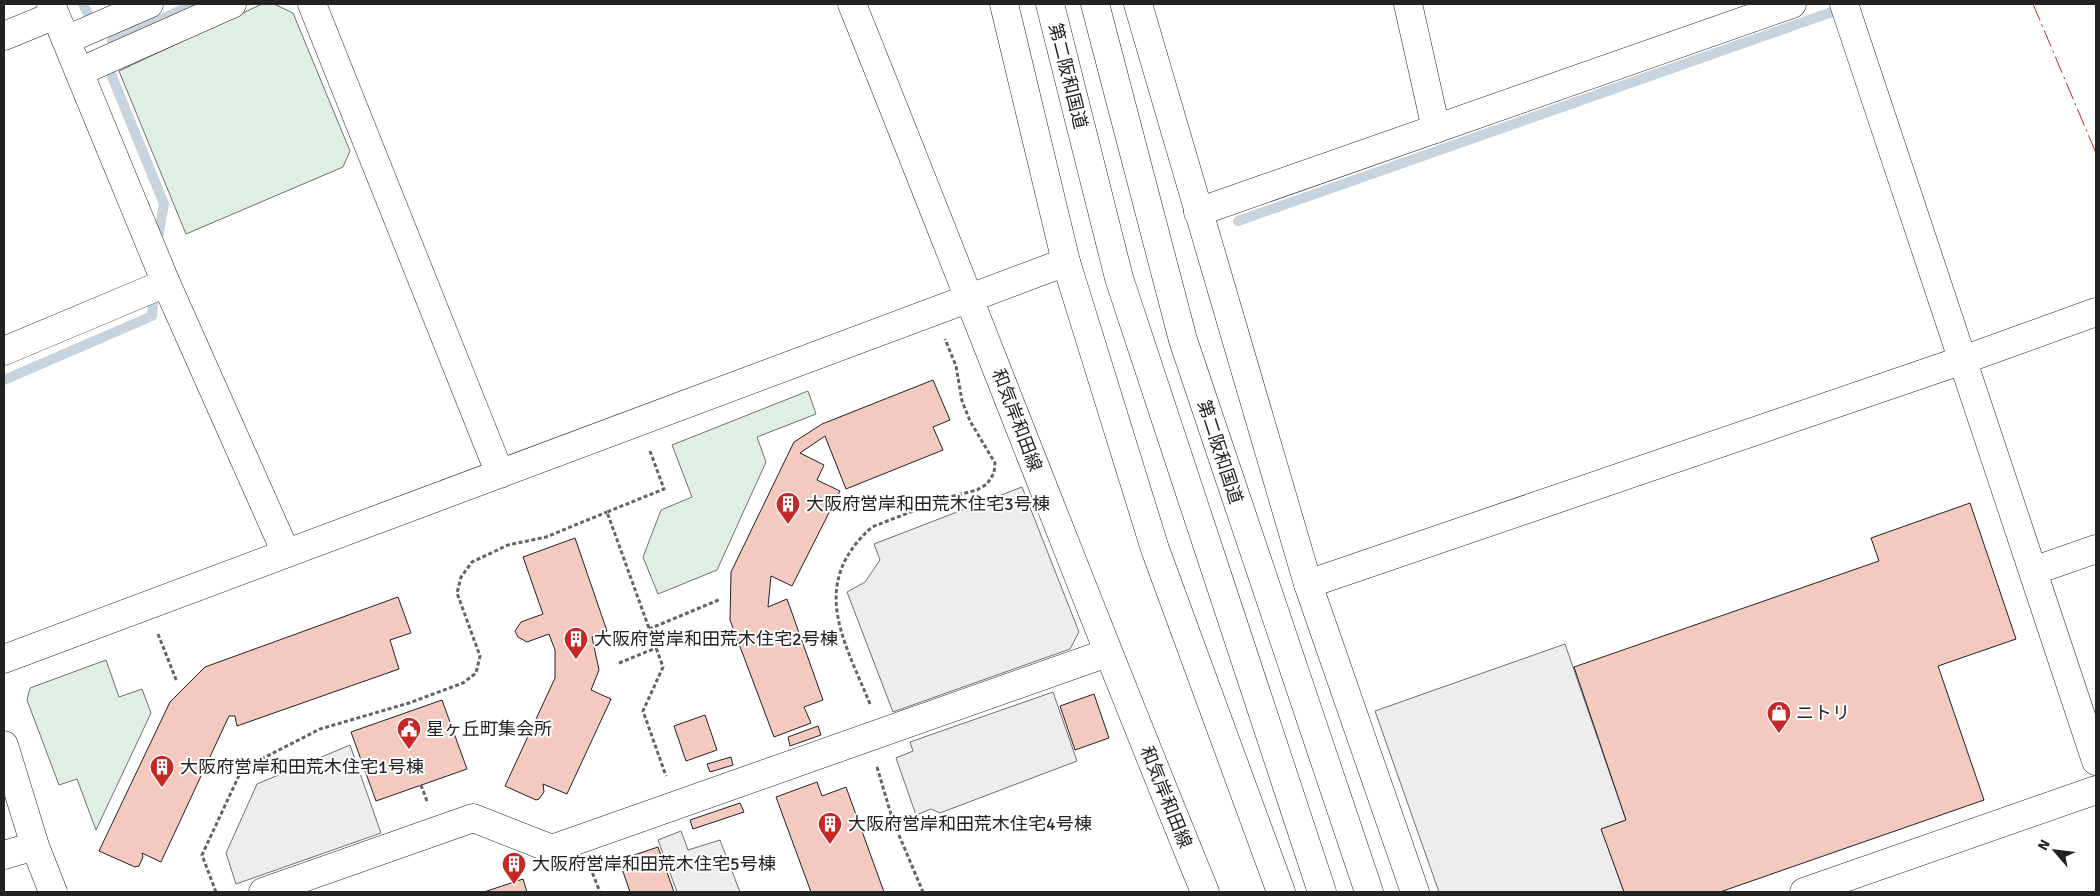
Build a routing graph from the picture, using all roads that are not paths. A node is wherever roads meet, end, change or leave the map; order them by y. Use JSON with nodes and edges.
{"nodes":[{"id":1,"x":148,"y":4,"type":"edge"},
{"id":2,"x":232,"y":4,"type":"edge"},
{"id":3,"x":312,"y":4,"type":"edge"},
{"id":4,"x":852,"y":4,"type":"edge"},
{"id":5,"x":1004,"y":4,"type":"edge"},
{"id":6,"x":1050,"y":4,"type":"edge"},
{"id":7,"x":1095,"y":4,"type":"edge"},
{"id":8,"x":1138,"y":4,"type":"edge"},
{"id":9,"x":1408,"y":4,"type":"edge"},
{"id":10,"x":1792,"y":4,"type":"edge"},
{"id":11,"x":1844,"y":4,"type":"edge"},
{"id":12,"x":53,"y":10,"type":"edge"},
{"id":13,"x":4,"y":36,"type":"edge"},
{"id":14,"x":66,"y":40,"type":"junction"},
{"id":15,"x":78,"y":72,"type":"junction"},
{"id":16,"x":1436,"y":129,"type":"junction"},
{"id":17,"x":1198,"y":212,"type":"junction"},
{"id":18,"x":1066,"y":262,"type":"junction"},
{"id":19,"x":166,"y":283,"type":"junction"},
{"id":20,"x":970,"y":298,"type":"junction"},
{"id":21,"x":2096,"y":312,"type":"edge"},
{"id":22,"x":4,"y":351,"type":"edge"},
{"id":23,"x":1963,"y":360,"type":"junction"},
{"id":24,"x":500,"y":474,"type":"junction"},
{"id":25,"x":2096,"y":550,"type":"edge"},
{"id":26,"x":286,"y":553,"type":"junction"},
{"id":27,"x":2033,"y":571,"type":"junction"},
{"id":28,"x":1308,"y":584,"type":"junction"},
{"id":29,"x":1107,"y":653,"type":"junction"},
{"id":30,"x":4,"y":659,"type":"edge"},
{"id":31,"x":4,"y":745,"type":"edge"},
{"id":32,"x":2096,"y":761,"type":"edge"},
{"id":33,"x":2096,"y":790,"type":"edge"},
{"id":34,"x":35,"y":846,"type":"junction"},
{"id":35,"x":4,"y":855,"type":"edge"},
{"id":36,"x":1365,"y":880,"type":"edge"},
{"id":37,"x":1321,"y":888,"type":"edge"},
{"id":38,"x":53,"y":892,"type":"edge"},
{"id":39,"x":263,"y":892,"type":"edge"},
{"id":40,"x":1204,"y":892,"type":"edge"},
{"id":41,"x":1281,"y":892,"type":"edge"},
{"id":42,"x":1415,"y":892,"type":"edge"},
{"id":43,"x":1804,"y":892,"type":"edge"}],
"edges":[{"from":1,"to":14,"type":"main road"},
{"from":2,"to":15,"type":"main road"},
{"from":3,"to":24,"type":"main road"},
{"from":4,"to":20,"type":"main road","name":"和気岸和田線"},
{"from":5,"to":18,"type":"main road"},
{"from":6,"to":37,"type":"main road","name":"第二阪和国道"},
{"from":7,"to":36,"type":"main road","name":"第二阪和国道"},
{"from":8,"to":17,"type":"main road"},
{"from":9,"to":16,"type":"main road"},
{"from":10,"to":16,"type":"main road"},
{"from":11,"to":23,"type":"main road"},
{"from":12,"to":13,"type":"main road"},
{"from":12,"to":14,"type":"main road"},
{"from":14,"to":15,"type":"main road"},
{"from":15,"to":19,"type":"main road"},
{"from":16,"to":17,"type":"main road"},
{"from":17,"to":28,"type":"main road"},
{"from":18,"to":20,"type":"main road"},
{"from":18,"to":41,"type":"main road"},
{"from":19,"to":22,"type":"main road"},
{"from":19,"to":26,"type":"main road"},
{"from":20,"to":24,"type":"main road"},
{"from":20,"to":29,"type":"main road","name":"和気岸和田線"},
{"from":21,"to":23,"type":"main road"},
{"from":23,"to":27,"type":"main road"},
{"from":23,"to":28,"type":"main road"},
{"from":24,"to":26,"type":"main road"},
{"from":25,"to":27,"type":"main road"},
{"from":26,"to":30,"type":"main road"},
{"from":27,"to":32,"type":"main road"},
{"from":28,"to":42,"type":"main road"},
{"from":29,"to":39,"type":"main road"},
{"from":29,"to":40,"type":"main road","name":"和気岸和田線"},
{"from":31,"to":34,"type":"main road"},
{"from":33,"to":43,"type":"main road"},
{"from":34,"to":35,"type":"main road"},
{"from":34,"to":38,"type":"main road"}]}
